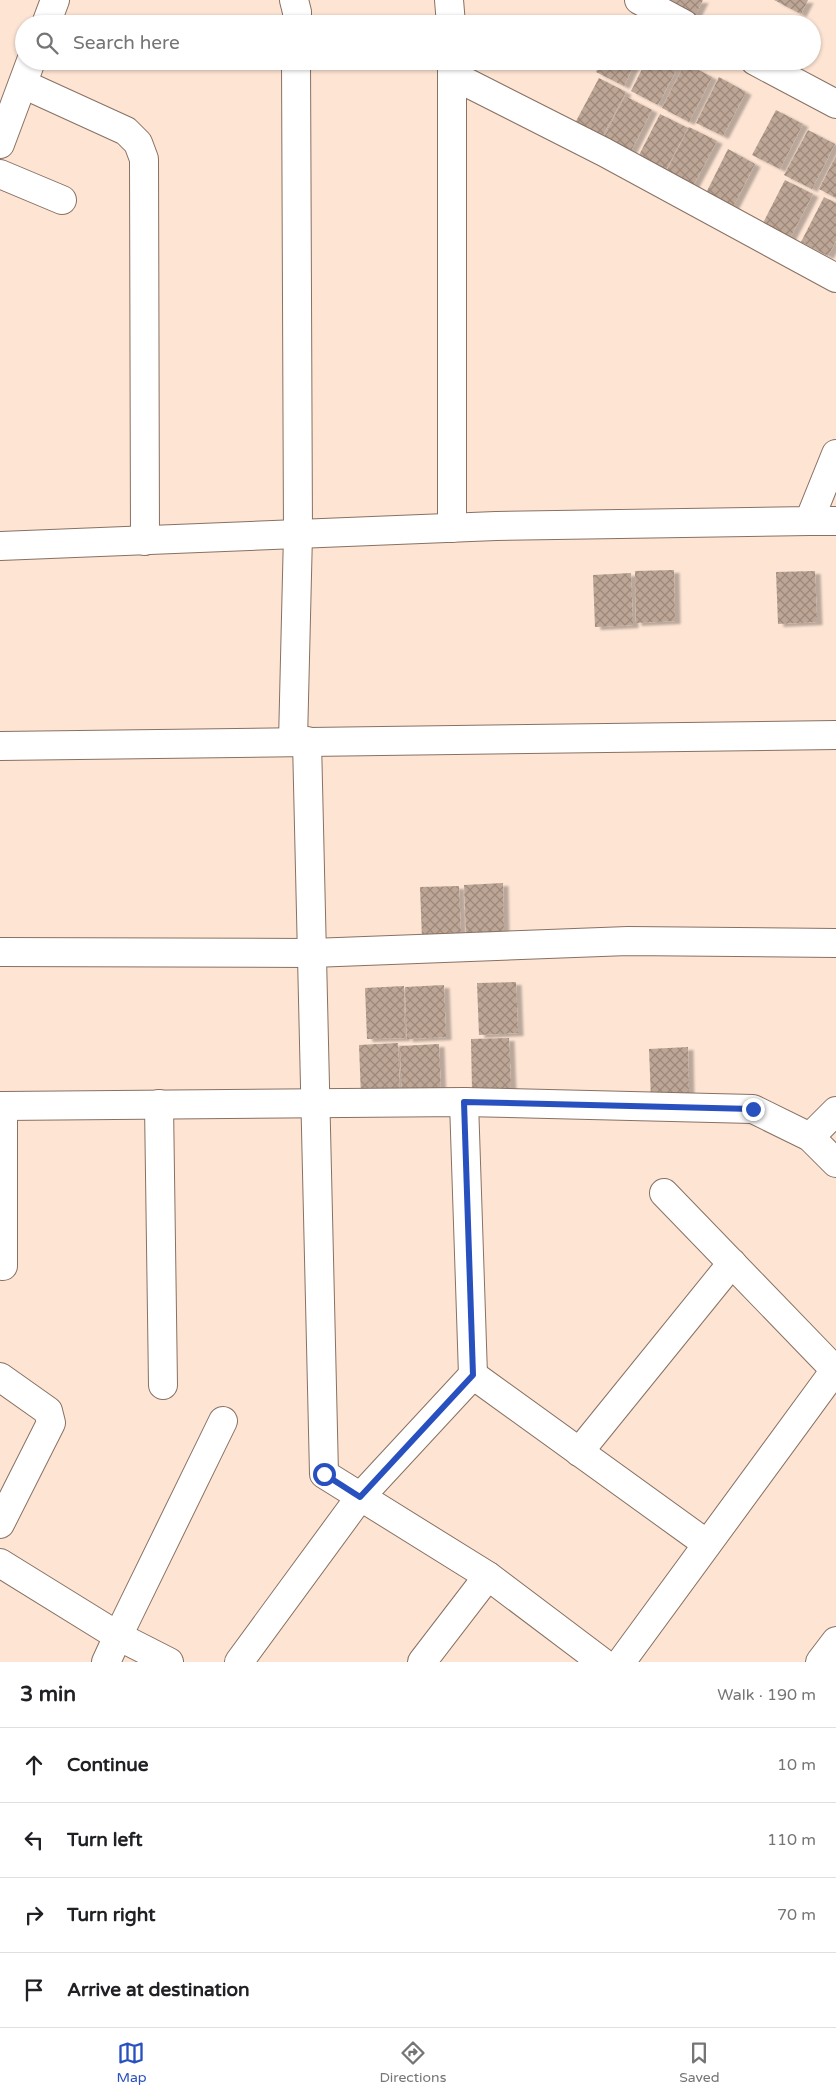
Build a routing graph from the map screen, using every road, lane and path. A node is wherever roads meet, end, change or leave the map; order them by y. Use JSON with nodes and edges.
{"nodes":[{"id":1,"x":55,"y":0,"type":"edge"},
{"id":2,"x":294,"y":0,"type":"edge"},
{"id":3,"x":449,"y":0,"type":"edge"},
{"id":4,"x":639,"y":0,"type":"edge"},
{"id":5,"x":49,"y":15,"type":"edge"},
{"id":6,"x":298,"y":15,"type":"edge"},
{"id":7,"x":450,"y":15,"type":"edge"},
{"id":8,"x":667,"y":15,"type":"edge"},
{"id":9,"x":296,"y":70,"type":"edge"},
{"id":10,"x":452,"y":70,"type":"edge"},
{"id":11,"x":456,"y":70,"type":"edge"},
{"id":12,"x":772,"y":70,"type":"edge"},
{"id":13,"x":27,"y":73,"type":"edge"},
{"id":14,"x":836,"y":104,"type":"edge"},
{"id":15,"x":0,"y":144,"type":"edge"},
{"id":16,"x":0,"y":174,"type":"edge"},
{"id":17,"x":62,"y":200,"type":"dead end"},
{"id":18,"x":836,"y":278,"type":"edge"},
{"id":19,"x":836,"y":454,"type":"edge"},
{"id":20,"x":809,"y":521,"type":"junction"},
{"id":21,"x":836,"y":521,"type":"edge"},
{"id":22,"x":452,"y":528,"type":"junction"},
{"id":23,"x":298,"y":534,"type":"junction"},
{"id":24,"x":145,"y":541,"type":"junction"},
{"id":25,"x":0,"y":546,"type":"edge"},
{"id":26,"x":836,"y":735,"type":"edge"},
{"id":27,"x":300,"y":741,"type":"junction"},
{"id":28,"x":0,"y":746,"type":"edge"},
{"id":29,"x":836,"y":943,"type":"edge"},
{"id":30,"x":0,"y":952,"type":"edge"},
{"id":31,"x":312,"y":953,"type":"junction"},
{"id":32,"x":315,"y":1102,"type":"junction"},
{"id":33,"x":464,"y":1102,"type":"junction"},
{"id":34,"x":159,"y":1104,"type":"junction"},
{"id":35,"x":1,"y":1106,"type":"edge"},
{"id":36,"x":836,"y":1111,"type":"edge"},
{"id":37,"x":810,"y":1137,"type":"junction"},
{"id":38,"x":836,"y":1163,"type":"edge"},
{"id":39,"x":664,"y":1193,"type":"dead end"},
{"id":40,"x":732,"y":1263,"type":"junction"},
{"id":41,"x":3,"y":1266,"type":"dead end"},
{"id":42,"x":834,"y":1363,"type":"edge"},
{"id":43,"x":473,"y":1375,"type":"junction"},
{"id":44,"x":0,"y":1377,"type":"edge"},
{"id":45,"x":163,"y":1385,"type":"dead end"},
{"id":46,"x":223,"y":1421,"type":"dead end"},
{"id":47,"x":579,"y":1452,"type":"junction"},
{"id":48,"x":360,"y":1497,"type":"junction"},
{"id":49,"x":0,"y":1524,"type":"edge"},
{"id":50,"x":707,"y":1544,"type":"junction"},
{"id":51,"x":0,"y":1563,"type":"edge"},
{"id":52,"x":488,"y":1576,"type":"junction"},
{"id":53,"x":118,"y":1636,"type":"junction"},
{"id":54,"x":836,"y":1641,"type":"edge"},
{"id":55,"x":106,"y":1662,"type":"edge"},
{"id":56,"x":170,"y":1662,"type":"edge"},
{"id":57,"x":239,"y":1662,"type":"edge"},
{"id":58,"x":422,"y":1662,"type":"edge"},
{"id":59,"x":602,"y":1662,"type":"edge"},
{"id":60,"x":621,"y":1662,"type":"edge"},
{"id":61,"x":820,"y":1662,"type":"edge"}],
"edges":[{"from":1,"to":5,"type":"street"},
{"from":2,"to":6,"type":"street"},
{"from":3,"to":7,"type":"street"},
{"from":4,"to":8,"type":"street"},
{"from":9,"to":23,"type":"street"},
{"from":10,"to":22,"type":"street"},
{"from":11,"to":18,"type":"street"},
{"from":12,"to":14,"type":"street"},
{"from":13,"to":15,"type":"street"},
{"from":13,"to":24,"type":"street"},
{"from":16,"to":17,"type":"street"},
{"from":19,"to":20,"type":"street"},
{"from":20,"to":21,"type":"street"},
{"from":20,"to":22,"type":"street"},
{"from":22,"to":23,"type":"street"},
{"from":23,"to":24,"type":"street"},
{"from":23,"to":27,"type":"street"},
{"from":24,"to":25,"type":"street"},
{"from":26,"to":27,"type":"street"},
{"from":27,"to":28,"type":"street"},
{"from":27,"to":31,"type":"street"},
{"from":29,"to":31,"type":"street"},
{"from":30,"to":31,"type":"street"},
{"from":31,"to":32,"type":"street"},
{"from":32,"to":33,"type":"street"},
{"from":32,"to":34,"type":"street"},
{"from":32,"to":48,"type":"street"},
{"from":33,"to":37,"type":"street"},
{"from":33,"to":43,"type":"street"},
{"from":34,"to":35,"type":"street"},
{"from":34,"to":45,"type":"street"},
{"from":35,"to":41,"type":"street"},
{"from":36,"to":37,"type":"street"},
{"from":37,"to":38,"type":"street"},
{"from":39,"to":40,"type":"street"},
{"from":40,"to":42,"type":"street"},
{"from":40,"to":47,"type":"street"},
{"from":42,"to":50,"type":"street"},
{"from":43,"to":47,"type":"street"},
{"from":43,"to":48,"type":"street"},
{"from":44,"to":49,"type":"street"},
{"from":46,"to":53,"type":"street"},
{"from":47,"to":50,"type":"street"},
{"from":48,"to":52,"type":"street"},
{"from":48,"to":57,"type":"street"},
{"from":50,"to":60,"type":"street"},
{"from":51,"to":53,"type":"street"},
{"from":52,"to":58,"type":"street"},
{"from":52,"to":59,"type":"street"},
{"from":53,"to":55,"type":"street"},
{"from":53,"to":56,"type":"street"},
{"from":54,"to":61,"type":"street"}]}
